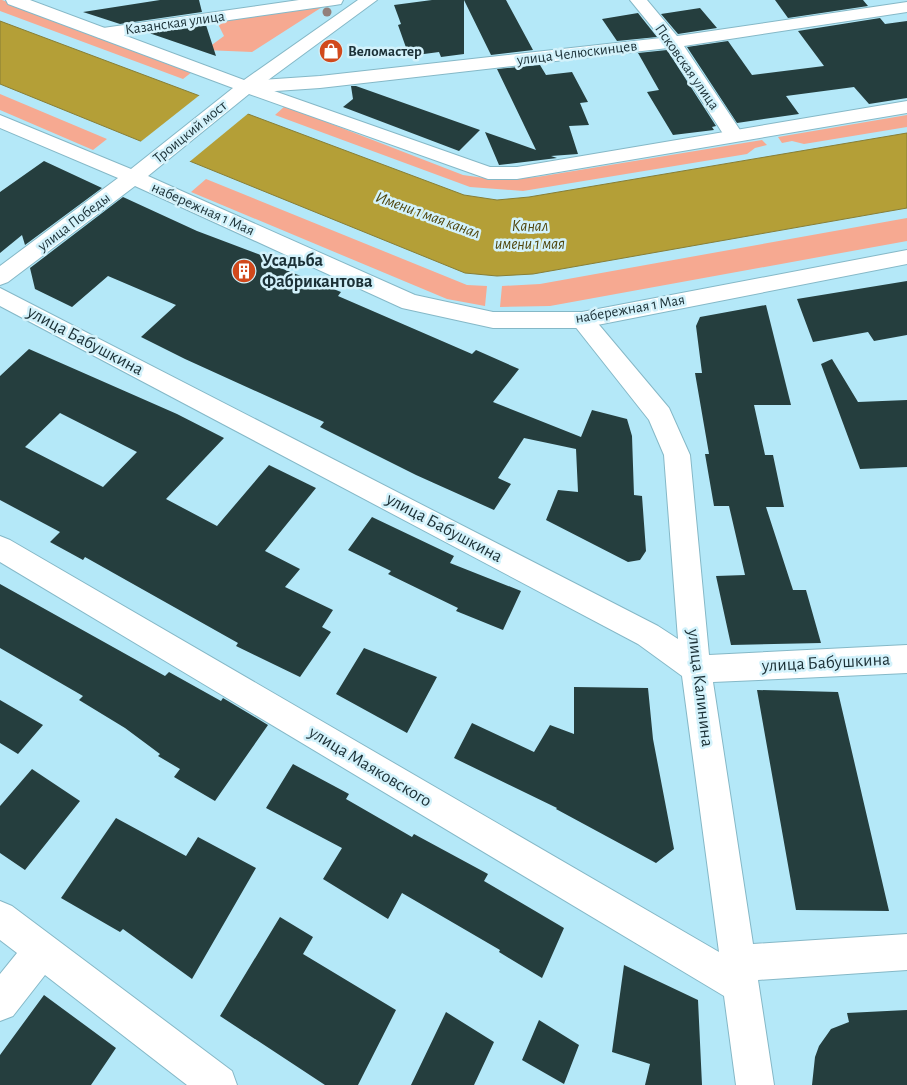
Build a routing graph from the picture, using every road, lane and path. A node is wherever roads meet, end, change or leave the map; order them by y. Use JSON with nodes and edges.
{"nodes":[{"id":1,"x":14,"y":0,"type":"edge"},
{"id":2,"x":335,"y":0,"type":"edge"},
{"id":3,"x":369,"y":0,"type":"edge"},
{"id":4,"x":638,"y":0,"type":"edge"},
{"id":5,"x":907,"y":8,"type":"edge"},
{"id":6,"x":103,"y":33,"type":"junction"},
{"id":7,"x":673,"y":42,"type":"junction"},
{"id":8,"x":239,"y":92,"type":"junction"},
{"id":9,"x":907,"y":107,"type":"edge"},
{"id":10,"x":0,"y":121,"type":"edge"},
{"id":11,"x":734,"y":136,"type":"junction"},
{"id":12,"x":141,"y":172,"type":"junction"},
{"id":13,"x":907,"y":257,"type":"edge"},
{"id":14,"x":0,"y":277,"type":"edge"},
{"id":15,"x":0,"y":296,"type":"edge"},
{"id":16,"x":582,"y":320,"type":"junction"},
{"id":17,"x":0,"y":548,"type":"edge"},
{"id":18,"x":907,"y":659,"type":"edge"},
{"id":19,"x":696,"y":669,"type":"junction"},
{"id":20,"x":0,"y":918,"type":"edge"},
{"id":21,"x":42,"y":950,"type":"junction"},
{"id":22,"x":907,"y":952,"type":"edge"},
{"id":23,"x":739,"y":974,"type":"junction"},
{"id":24,"x":0,"y":1002,"type":"edge"},
{"id":25,"x":218,"y":1085,"type":"edge"},
{"id":26,"x":755,"y":1085,"type":"edge"}],
"edges":[{"from":1,"to":6,"type":"street"},
{"from":2,"to":6,"type":"street","name":"Казанская улица"},
{"from":3,"to":8,"type":"street","name":"Троицкий мост"},
{"from":4,"to":7,"type":"street","name":"Псковская улица"},
{"from":5,"to":7,"type":"street","name":"улица Челюскинцев"},
{"from":6,"to":8,"type":"street"},
{"from":7,"to":8,"type":"street","name":"улица Челюскинцев"},
{"from":7,"to":11,"type":"street","name":"Псковская улица"},
{"from":8,"to":11,"type":"street"},
{"from":8,"to":12,"type":"street","name":"Троицкий мост"},
{"from":9,"to":11,"type":"street"},
{"from":10,"to":12,"type":"street","name":"набережная 1 Мая"},
{"from":12,"to":14,"type":"street","name":"улица Победы"},
{"from":12,"to":16,"type":"street","name":"набережная 1 Мая"},
{"from":13,"to":16,"type":"street","name":"набережная 1 Мая"},
{"from":15,"to":19,"type":"street","name":"улица Бабушкина"},
{"from":16,"to":19,"type":"street","name":"улица Калинина"},
{"from":17,"to":23,"type":"street","name":"улица Маяковского"},
{"from":18,"to":19,"type":"street","name":"улица Бабушкина"},
{"from":19,"to":23,"type":"street","name":"улица Калинина"},
{"from":20,"to":21,"type":"street"},
{"from":21,"to":24,"type":"street"},
{"from":21,"to":25,"type":"street"},
{"from":22,"to":23,"type":"street"},
{"from":23,"to":26,"type":"street","name":"улица Калинина"}]}
